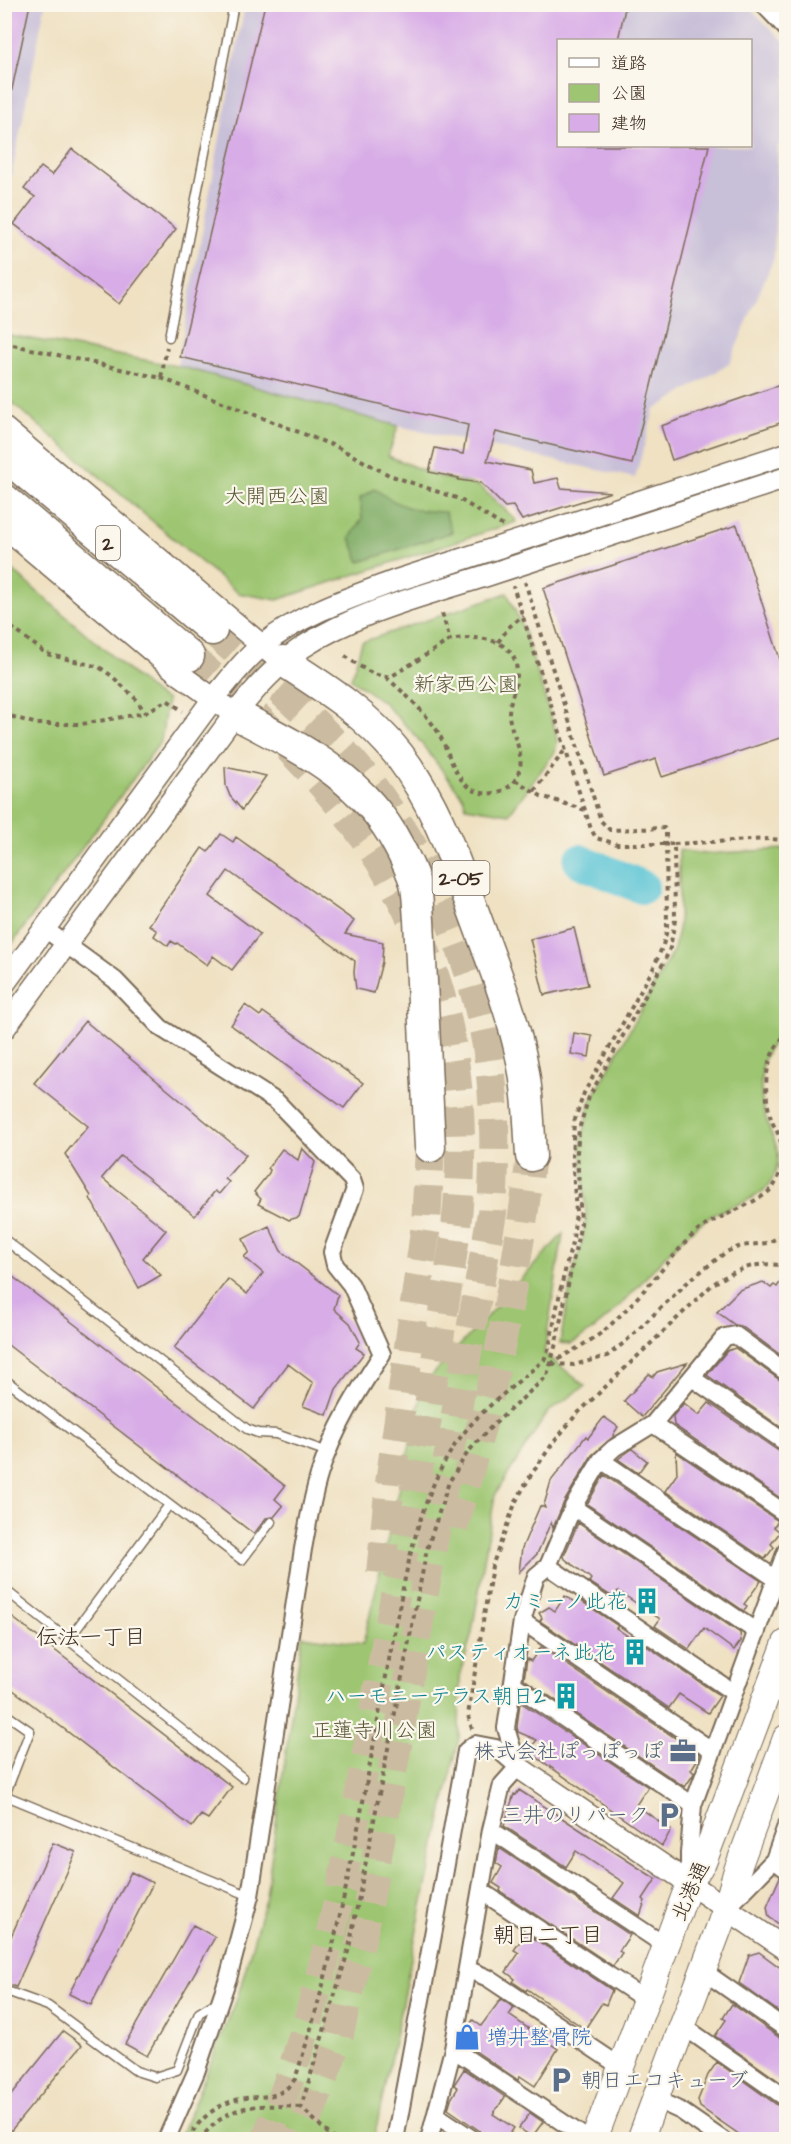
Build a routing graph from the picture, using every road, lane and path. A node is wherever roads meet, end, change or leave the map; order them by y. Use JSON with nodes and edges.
{"nodes":[{"id":1,"x":234,"y":4,"type":"edge"},
{"id":2,"x":763,"y":4,"type":"edge"},
{"id":3,"x":786,"y":28,"type":"edge"},
{"id":4,"x":169,"y":337,"type":"joint"},
{"id":5,"x":4,"y":343,"type":"edge"},
{"id":6,"x":161,"y":378,"type":"junction"},
{"id":7,"x":4,"y":428,"type":"edge"},
{"id":8,"x":786,"y":454,"type":"edge"},
{"id":9,"x":4,"y":455,"type":"edge"},
{"id":10,"x":786,"y":478,"type":"edge"},
{"id":11,"x":4,"y":499,"type":"edge"},
{"id":12,"x":4,"y":527,"type":"edge"},
{"id":13,"x":508,"y":530,"type":"dead end"},
{"id":14,"x":524,"y":581,"type":"dead end"},
{"id":15,"x":513,"y":585,"type":"dead end"},
{"id":16,"x":441,"y":610,"type":"dead end"},
{"id":17,"x":523,"y":615,"type":"junction"},
{"id":18,"x":4,"y":622,"type":"edge"},
{"id":19,"x":212,"y":630,"type":"tunnel mouth"},
{"id":20,"x":450,"y":640,"type":"junction"},
{"id":21,"x":498,"y":642,"type":"junction"},
{"id":22,"x":272,"y":654,"type":"junction"},
{"id":23,"x":189,"y":656,"type":"tunnel mouth"},
{"id":24,"x":345,"y":656,"type":"dead end"},
{"id":25,"x":386,"y":677,"type":"junction"},
{"id":26,"x":224,"y":707,"type":"junction"},
{"id":27,"x":183,"y":711,"type":"dead end"},
{"id":28,"x":4,"y":712,"type":"edge"},
{"id":29,"x":145,"y":713,"type":"junction"},
{"id":30,"x":566,"y":750,"type":"junction"},
{"id":31,"x":515,"y":780,"type":"junction"},
{"id":32,"x":534,"y":791,"type":"junction"},
{"id":33,"x":585,"y":810,"type":"junction"},
{"id":34,"x":786,"y":840,"type":"edge"},
{"id":35,"x":667,"y":844,"type":"junction"},
{"id":36,"x":674,"y":844,"type":"junction"},
{"id":37,"x":45,"y":929,"type":"junction"},
{"id":38,"x":66,"y":945,"type":"junction"},
{"id":39,"x":4,"y":984,"type":"edge"},
{"id":40,"x":4,"y":990,"type":"edge"},
{"id":41,"x":23,"y":1004,"type":"junction"},
{"id":42,"x":4,"y":1029,"type":"edge"},
{"id":43,"x":786,"y":1035,"type":"edge"},
{"id":44,"x":430,"y":1147,"type":"tunnel mouth"},
{"id":45,"x":531,"y":1156,"type":"tunnel mouth"},
{"id":46,"x":786,"y":1234,"type":"edge"},
{"id":47,"x":4,"y":1239,"type":"edge"},
{"id":48,"x":550,"y":1364,"type":"junction"},
{"id":49,"x":786,"y":1372,"type":"edge"},
{"id":50,"x":692,"y":1378,"type":"junction"},
{"id":51,"x":4,"y":1379,"type":"edge"},
{"id":52,"x":653,"y":1424,"type":"junction"},
{"id":53,"x":786,"y":1443,"type":"edge"},
{"id":54,"x":328,"y":1452,"type":"junction"},
{"id":55,"x":601,"y":1460,"type":"junction"},
{"id":56,"x":169,"y":1505,"type":"junction"},
{"id":57,"x":573,"y":1507,"type":"junction"},
{"id":58,"x":786,"y":1514,"type":"edge"},
{"id":59,"x":271,"y":1522,"type":"dead end"},
{"id":60,"x":786,"y":1551,"type":"edge"},
{"id":61,"x":548,"y":1566,"type":"junction"},
{"id":62,"x":776,"y":1579,"type":"junction"},
{"id":63,"x":4,"y":1589,"type":"edge"},
{"id":64,"x":522,"y":1621,"type":"junction"},
{"id":65,"x":757,"y":1632,"type":"junction"},
{"id":66,"x":69,"y":1639,"type":"junction"},
{"id":67,"x":786,"y":1642,"type":"edge"},
{"id":68,"x":513,"y":1684,"type":"junction"},
{"id":69,"x":734,"y":1693,"type":"junction"},
{"id":70,"x":4,"y":1713,"type":"edge"},
{"id":71,"x":786,"y":1737,"type":"edge"},
{"id":72,"x":713,"y":1751,"type":"junction"},
{"id":73,"x":518,"y":1767,"type":"junction"},
{"id":74,"x":243,"y":1778,"type":"dead end"},
{"id":75,"x":5,"y":1795,"type":"edge"},
{"id":76,"x":693,"y":1805,"type":"junction"},
{"id":77,"x":786,"y":1826,"type":"edge"},
{"id":78,"x":491,"y":1830,"type":"junction"},
{"id":79,"x":780,"y":1864,"type":"edge"},
{"id":80,"x":689,"y":1884,"type":"junction"},
{"id":81,"x":481,"y":1891,"type":"junction"},
{"id":82,"x":250,"y":1896,"type":"junction"},
{"id":83,"x":726,"y":1909,"type":"junction"},
{"id":84,"x":666,"y":1946,"type":"junction"},
{"id":85,"x":786,"y":1949,"type":"edge"},
{"id":86,"x":467,"y":1969,"type":"junction"},
{"id":87,"x":703,"y":1971,"type":"junction"},
{"id":88,"x":4,"y":1990,"type":"edge"},
{"id":89,"x":221,"y":2000,"type":"junction"},
{"id":90,"x":646,"y":2000,"type":"junction"},
{"id":91,"x":683,"y":2026,"type":"junction"},
{"id":92,"x":786,"y":2029,"type":"edge"},
{"id":93,"x":453,"y":2049,"type":"junction"},
{"id":94,"x":621,"y":2067,"type":"junction"},
{"id":95,"x":786,"y":2098,"type":"edge"},
{"id":96,"x":655,"y":2099,"type":"junction"},
{"id":97,"x":301,"y":2107,"type":"junction"},
{"id":98,"x":436,"y":2115,"type":"junction"},
{"id":99,"x":166,"y":2139,"type":"edge"},
{"id":100,"x":188,"y":2139,"type":"edge"},
{"id":101,"x":199,"y":2139,"type":"edge"},
{"id":102,"x":336,"y":2139,"type":"edge"},
{"id":103,"x":395,"y":2139,"type":"edge"},
{"id":104,"x":429,"y":2139,"type":"edge"},
{"id":105,"x":474,"y":2139,"type":"edge"},
{"id":106,"x":589,"y":2139,"type":"edge"},
{"id":107,"x":594,"y":2139,"type":"edge"},
{"id":108,"x":640,"y":2139,"type":"edge"},
{"id":109,"x":723,"y":2139,"type":"edge"}],
"edges":[{"from":1,"to":4,"type":"lane"},
{"from":2,"to":3,"type":"street"},
{"from":4,"to":6,"type":"path"},
{"from":5,"to":6,"type":"path"},
{"from":6,"to":13,"type":"path"},
{"from":7,"to":22,"type":"street"},
{"from":8,"to":22,"type":"street"},
{"from":9,"to":19,"type":"highway","number":"2"},
{"from":10,"to":22,"type":"street"},
{"from":11,"to":23,"type":"highway","number":"2"},
{"from":12,"to":26,"type":"street"},
{"from":14,"to":35,"type":"path"},
{"from":15,"to":17,"type":"path"},
{"from":16,"to":20,"type":"path"},
{"from":17,"to":21,"type":"path"},
{"from":17,"to":30,"type":"path"},
{"from":18,"to":29,"type":"path"},
{"from":20,"to":21,"type":"path"},
{"from":20,"to":25,"type":"path"},
{"from":21,"to":31,"type":"path"},
{"from":22,"to":26,"type":"street"},
{"from":22,"to":45,"type":"highway","number":"2-05"},
{"from":24,"to":25,"type":"path"},
{"from":25,"to":31,"type":"path"},
{"from":26,"to":37,"type":"street"},
{"from":26,"to":38,"type":"street"},
{"from":26,"to":44,"type":"highway"},
{"from":27,"to":29,"type":"path"},
{"from":28,"to":29,"type":"path"},
{"from":30,"to":32,"type":"path"},
{"from":30,"to":33,"type":"path"},
{"from":31,"to":32,"type":"path"},
{"from":32,"to":33,"type":"path"},
{"from":33,"to":35,"type":"path"},
{"from":34,"to":36,"type":"path"},
{"from":35,"to":36,"type":"path"},
{"from":35,"to":100,"type":"path"},
{"from":36,"to":48,"type":"path"},
{"from":37,"to":38,"type":"street"},
{"from":37,"to":39,"type":"street"},
{"from":38,"to":41,"type":"street"},
{"from":38,"to":54,"type":"street"},
{"from":40,"to":41,"type":"street"},
{"from":41,"to":42,"type":"street"},
{"from":43,"to":48,"type":"path"},
{"from":46,"to":48,"type":"path"},
{"from":47,"to":54,"type":"lane"},
{"from":48,"to":97,"type":"path"},
{"from":49,"to":50,"type":"street"},
{"from":50,"to":52,"type":"street"},
{"from":50,"to":53,"type":"street"},
{"from":51,"to":56,"type":"lane"},
{"from":52,"to":55,"type":"street"},
{"from":52,"to":58,"type":"street"},
{"from":54,"to":82,"type":"street"},
{"from":55,"to":57,"type":"street"},
{"from":55,"to":62,"type":"street"},
{"from":56,"to":59,"type":"lane"},
{"from":56,"to":66,"type":"lane"},
{"from":57,"to":61,"type":"street"},
{"from":57,"to":65,"type":"street"},
{"from":60,"to":62,"type":"street"},
{"from":61,"to":64,"type":"street"},
{"from":61,"to":69,"type":"street"},
{"from":62,"to":65,"type":"street"},
{"from":63,"to":66,"type":"lane"},
{"from":64,"to":68,"type":"street"},
{"from":64,"to":72,"type":"street"},
{"from":65,"to":69,"type":"street"},
{"from":66,"to":74,"type":"lane"},
{"from":67,"to":80,"type":"main road","name":"北港通"},
{"from":68,"to":73,"type":"street"},
{"from":68,"to":76,"type":"street"},
{"from":69,"to":72,"type":"street"},
{"from":70,"to":75,"type":"lane"},
{"from":71,"to":83,"type":"main road","name":"北港通"},
{"from":72,"to":76,"type":"street"},
{"from":73,"to":78,"type":"street"},
{"from":73,"to":80,"type":"street"},
{"from":73,"to":103,"type":"street"},
{"from":75,"to":82,"type":"lane"},
{"from":76,"to":80,"type":"street"},
{"from":77,"to":79,"type":"street"},
{"from":78,"to":81,"type":"street"},
{"from":78,"to":84,"type":"street"},
{"from":79,"to":83,"type":"street"},
{"from":80,"to":83,"type":"street"},
{"from":80,"to":84,"type":"main road","name":"北港通"},
{"from":81,"to":86,"type":"street"},
{"from":81,"to":90,"type":"street"},
{"from":82,"to":89,"type":"street"},
{"from":83,"to":85,"type":"street"},
{"from":83,"to":87,"type":"main road","name":"北港通"},
{"from":84,"to":90,"type":"main road","name":"北港通"},
{"from":86,"to":93,"type":"street"},
{"from":86,"to":94,"type":"street"},
{"from":87,"to":91,"type":"main road","name":"北港通"},
{"from":87,"to":92,"type":"street"},
{"from":88,"to":89,"type":"lane"},
{"from":89,"to":99,"type":"street"},
{"from":90,"to":94,"type":"main road","name":"北港通"},
{"from":91,"to":95,"type":"street"},
{"from":91,"to":96,"type":"main road","name":"北港通"},
{"from":93,"to":98,"type":"street"},
{"from":93,"to":106,"type":"street"},
{"from":94,"to":107,"type":"main road","name":"北港通"},
{"from":96,"to":108,"type":"main road","name":"北港通"},
{"from":96,"to":109,"type":"street"},
{"from":97,"to":101,"type":"path"},
{"from":97,"to":102,"type":"path"},
{"from":98,"to":104,"type":"street"},
{"from":98,"to":105,"type":"street"}]}
